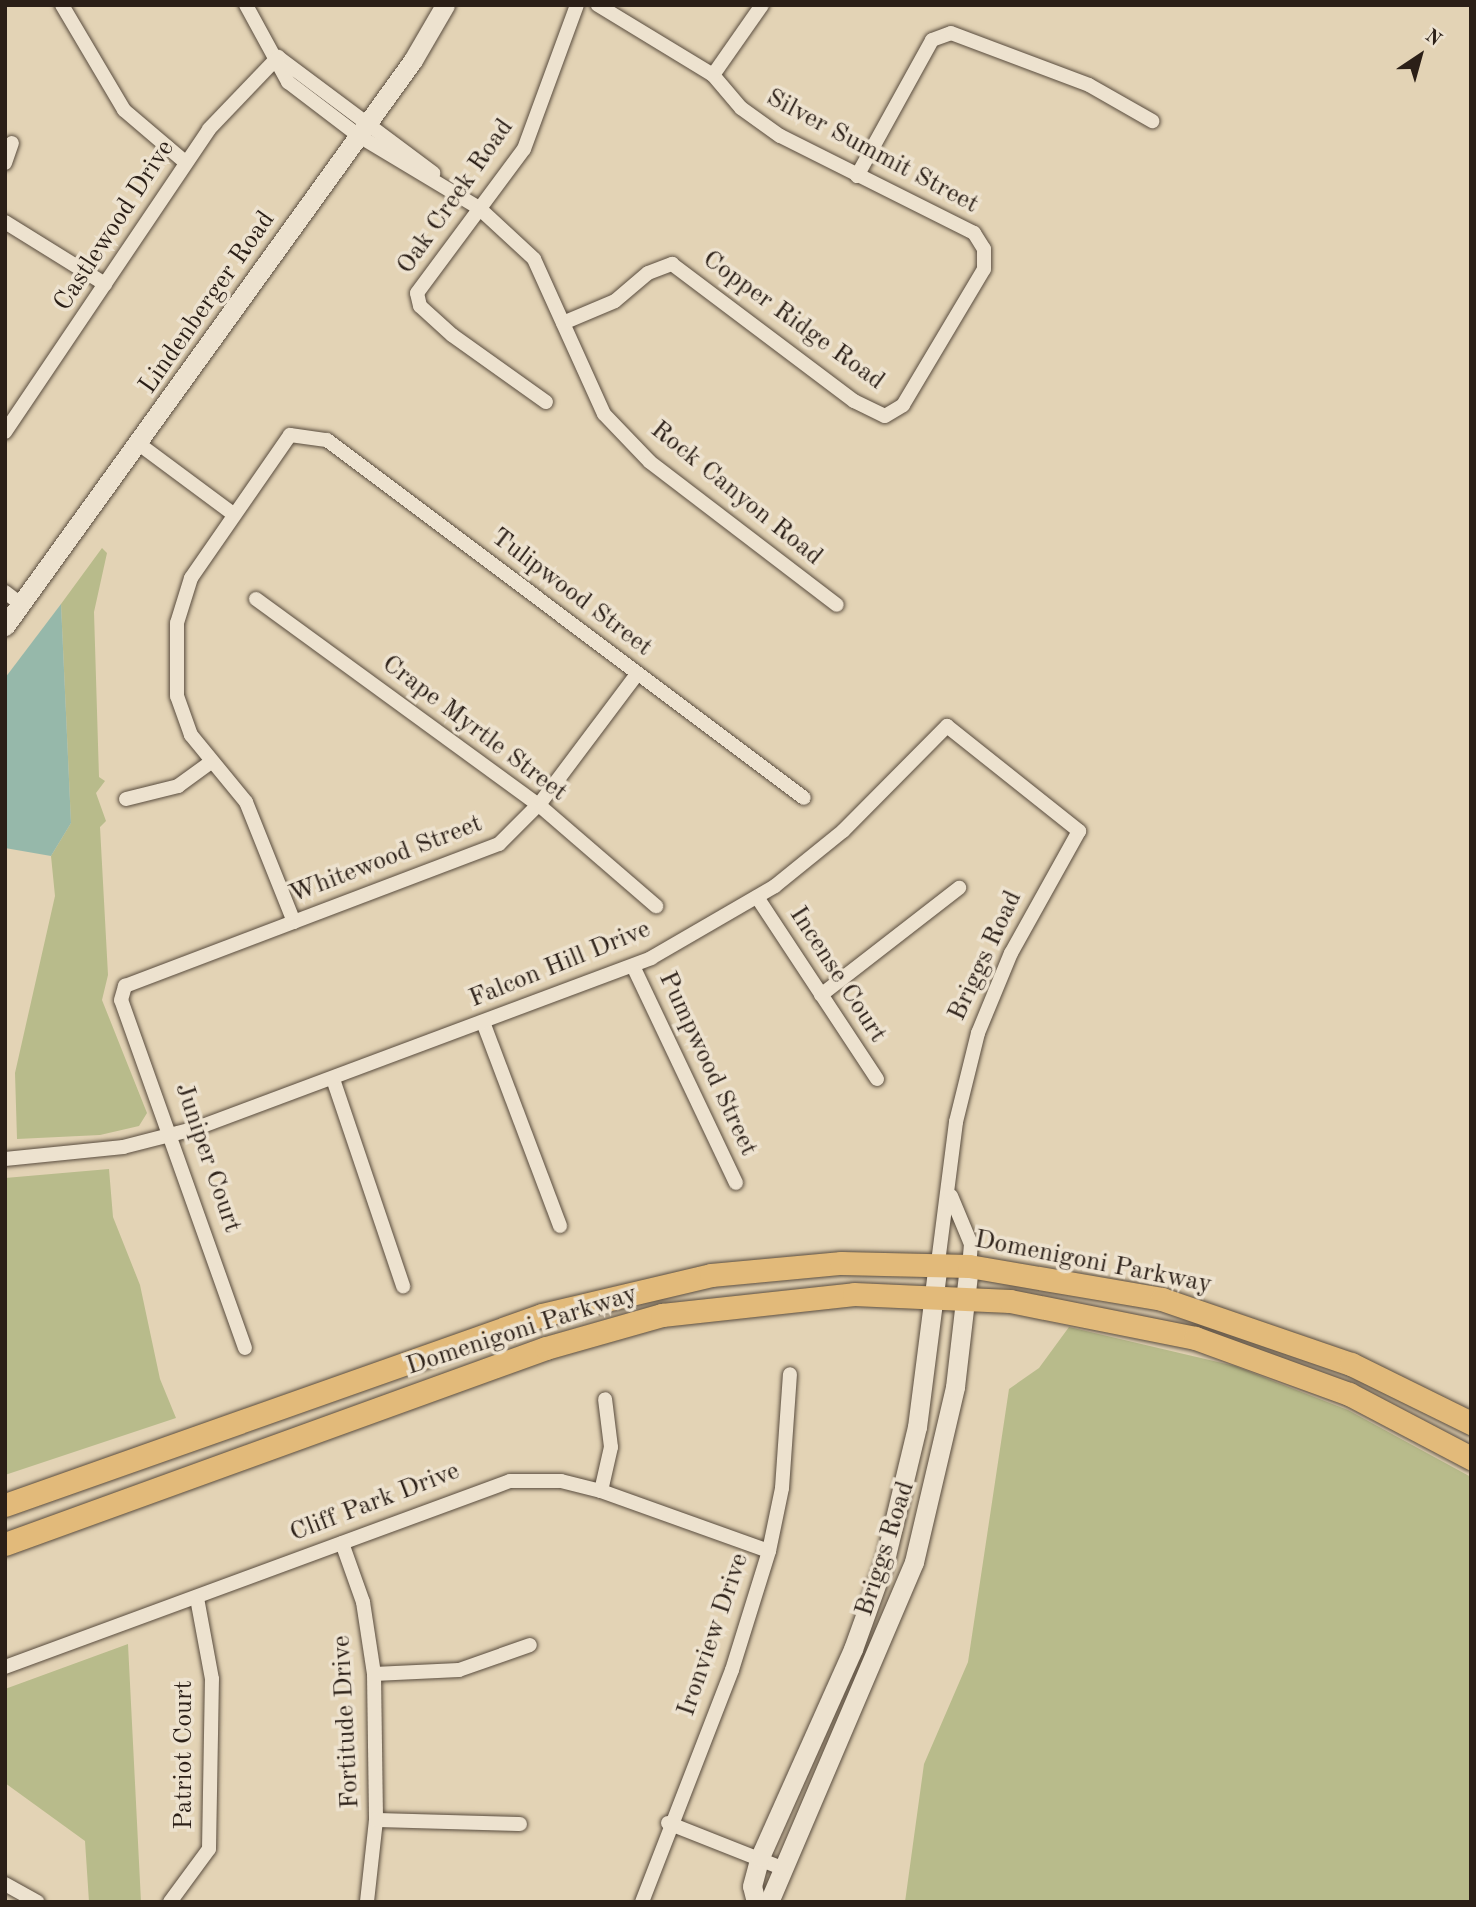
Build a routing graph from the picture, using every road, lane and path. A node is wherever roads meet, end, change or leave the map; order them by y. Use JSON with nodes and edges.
{"nodes":[{"id":1,"x":62,"y":5,"type":"edge"},
{"id":2,"x":246,"y":5,"type":"edge"},
{"id":3,"x":445,"y":5,"type":"edge"},
{"id":4,"x":577,"y":5,"type":"edge"},
{"id":5,"x":598,"y":5,"type":"edge"},
{"id":6,"x":762,"y":5,"type":"edge"},
{"id":7,"x":278,"y":57,"type":"junction"},
{"id":8,"x":713,"y":75,"type":"junction"},
{"id":9,"x":1152,"y":121,"type":"dead end"},
{"id":10,"x":364,"y":129,"type":"junction"},
{"id":11,"x":12,"y":143,"type":"dead end"},
{"id":12,"x":185,"y":162,"type":"junction"},
{"id":13,"x":5,"y":163,"type":"edge"},
{"id":14,"x":857,"y":176,"type":"junction"},
{"id":15,"x":479,"y":208,"type":"junction"},
{"id":16,"x":5,"y":222,"type":"edge"},
{"id":17,"x":105,"y":284,"type":"junction"},
{"id":18,"x":563,"y":323,"type":"junction"},
{"id":19,"x":547,"y":402,"type":"dead end"},
{"id":20,"x":885,"y":416,"type":"joint"},
{"id":21,"x":8,"y":422,"type":"edge"},
{"id":22,"x":139,"y":444,"type":"junction"},
{"id":23,"x":232,"y":513,"type":"junction"},
{"id":24,"x":256,"y":599,"type":"dead end"},
{"id":25,"x":837,"y":605,"type":"dead end"},
{"id":26,"x":9,"y":611,"type":"edge"},
{"id":27,"x":637,"y":674,"type":"junction"},
{"id":28,"x":211,"y":762,"type":"junction"},
{"id":29,"x":804,"y":798,"type":"dead end"},
{"id":30,"x":127,"y":799,"type":"dead end"},
{"id":31,"x":539,"y":805,"type":"junction"},
{"id":32,"x":1079,"y":831,"type":"joint"},
{"id":33,"x":959,"y":888,"type":"dead end"},
{"id":34,"x":757,"y":897,"type":"junction"},
{"id":35,"x":656,"y":906,"type":"dead end"},
{"id":36,"x":294,"y":922,"type":"junction"},
{"id":37,"x":633,"y":966,"type":"junction"},
{"id":38,"x":125,"y":986,"type":"joint"},
{"id":39,"x":821,"y":995,"type":"junction"},
{"id":40,"x":483,"y":1022,"type":"junction"},
{"id":41,"x":333,"y":1079,"type":"junction"},
{"id":42,"x":877,"y":1079,"type":"dead end"},
{"id":43,"x":170,"y":1135,"type":"junction"},
{"id":44,"x":5,"y":1159,"type":"edge"},
{"id":45,"x":736,"y":1183,"type":"dead end"},
{"id":46,"x":951,"y":1195,"type":"junction"},
{"id":47,"x":560,"y":1226,"type":"dead end"},
{"id":48,"x":938,"y":1263,"type":"junction"},
{"id":49,"x":969,"y":1266,"type":"junction"},
{"id":50,"x":403,"y":1286,"type":"dead end"},
{"id":51,"x":934,"y":1295,"type":"junction"},
{"id":52,"x":963,"y":1297,"type":"junction"},
{"id":53,"x":245,"y":1348,"type":"dead end"},
{"id":54,"x":790,"y":1374,"type":"dead end"},
{"id":55,"x":605,"y":1399,"type":"dead end"},
{"id":56,"x":1471,"y":1423,"type":"edge"},
{"id":57,"x":1471,"y":1458,"type":"edge"},
{"id":58,"x":601,"y":1491,"type":"junction"},
{"id":59,"x":5,"y":1505,"type":"edge"},
{"id":60,"x":342,"y":1543,"type":"junction"},
{"id":61,"x":5,"y":1544,"type":"edge"},
{"id":62,"x":769,"y":1551,"type":"junction"},
{"id":63,"x":197,"y":1598,"type":"junction"},
{"id":64,"x":530,"y":1645,"type":"dead end"},
{"id":65,"x":5,"y":1667,"type":"edge"},
{"id":66,"x":374,"y":1674,"type":"junction"},
{"id":67,"x":376,"y":1820,"type":"junction"},
{"id":68,"x":668,"y":1823,"type":"junction"},
{"id":69,"x":520,"y":1824,"type":"dead end"},
{"id":70,"x":760,"y":1857,"type":"junction"},
{"id":71,"x":784,"y":1869,"type":"junction"},
{"id":72,"x":5,"y":1884,"type":"edge"},
{"id":73,"x":37,"y":1902,"type":"edge"},
{"id":74,"x":170,"y":1902,"type":"edge"},
{"id":75,"x":367,"y":1902,"type":"edge"},
{"id":76,"x":642,"y":1902,"type":"edge"},
{"id":77,"x":756,"y":1902,"type":"edge"},
{"id":78,"x":769,"y":1902,"type":"edge"}],
"edges":[{"from":1,"to":12,"type":"street"},
{"from":2,"to":7,"type":"street"},
{"from":3,"to":10,"type":"main road","name":"Lindenberger Road"},
{"from":4,"to":15,"type":"street","name":"Oak Creek Road"},
{"from":5,"to":8,"type":"street","name":"Silver Summit Street"},
{"from":6,"to":8,"type":"street"},
{"from":7,"to":10,"type":"street","name":"Rock Canyon Road"},
{"from":7,"to":12,"type":"street","name":"Castlewood Drive"},
{"from":8,"to":14,"type":"street","name":"Silver Summit Street"},
{"from":9,"to":14,"type":"street"},
{"from":10,"to":15,"type":"street","name":"Rock Canyon Road"},
{"from":10,"to":22,"type":"main road","name":"Lindenberger Road"},
{"from":11,"to":13,"type":"street"},
{"from":12,"to":17,"type":"street","name":"Castlewood Drive"},
{"from":14,"to":20,"type":"street","name":"Silver Summit Street"},
{"from":15,"to":18,"type":"street","name":"Rock Canyon Road"},
{"from":15,"to":19,"type":"street","name":"Oak Creek Road"},
{"from":16,"to":17,"type":"street"},
{"from":17,"to":21,"type":"street","name":"Castlewood Drive"},
{"from":18,"to":20,"type":"street","name":"Copper Ridge Road"},
{"from":18,"to":25,"type":"street","name":"Rock Canyon Road"},
{"from":22,"to":23,"type":"street"},
{"from":22,"to":26,"type":"main road","name":"Lindenberger Road"},
{"from":23,"to":27,"type":"street","name":"Tulipwood Street"},
{"from":23,"to":28,"type":"street"},
{"from":24,"to":31,"type":"street","name":"Crape Myrtle Street"},
{"from":27,"to":29,"type":"street","name":"Tulipwood Street"},
{"from":27,"to":31,"type":"street","name":"Whitewood Street"},
{"from":28,"to":30,"type":"street"},
{"from":28,"to":36,"type":"street"},
{"from":31,"to":35,"type":"street","name":"Crape Myrtle Street"},
{"from":31,"to":36,"type":"street","name":"Whitewood Street"},
{"from":32,"to":34,"type":"street","name":"Falcon Hill Drive"},
{"from":32,"to":46,"type":"street","name":"Briggs Road"},
{"from":33,"to":39,"type":"street"},
{"from":34,"to":37,"type":"street","name":"Falcon Hill Drive"},
{"from":34,"to":39,"type":"street","name":"Incense Court"},
{"from":36,"to":38,"type":"street","name":"Whitewood Street"},
{"from":37,"to":40,"type":"street","name":"Falcon Hill Drive"},
{"from":37,"to":45,"type":"street","name":"Pumpwood Street"},
{"from":38,"to":43,"type":"street","name":"Juniper Court"},
{"from":39,"to":42,"type":"street","name":"Incense Court"},
{"from":40,"to":41,"type":"street","name":"Falcon Hill Drive"},
{"from":40,"to":47,"type":"street"},
{"from":41,"to":43,"type":"street","name":"Falcon Hill Drive"},
{"from":41,"to":50,"type":"street"},
{"from":43,"to":44,"type":"street","name":"Falcon Hill Drive"},
{"from":43,"to":53,"type":"street","name":"Juniper Court"},
{"from":46,"to":48,"type":"street","name":"Briggs Road"},
{"from":46,"to":49,"type":"street","name":"Briggs Road"},
{"from":48,"to":49,"type":"main road","name":"Domenigoni Parkway"},
{"from":48,"to":51,"type":"main road","name":"Briggs Road"},
{"from":48,"to":59,"type":"main road","name":"Domenigoni Parkway"},
{"from":49,"to":52,"type":"main road","name":"Briggs Road"},
{"from":49,"to":56,"type":"main road","name":"Domenigoni Parkway"},
{"from":51,"to":52,"type":"main road","name":"Domenigoni Parkway"},
{"from":51,"to":61,"type":"main road","name":"Domenigoni Parkway"},
{"from":51,"to":70,"type":"main road","name":"Briggs Road"},
{"from":52,"to":57,"type":"main road","name":"Domenigoni Parkway"},
{"from":52,"to":71,"type":"main road","name":"Briggs Road"},
{"from":54,"to":62,"type":"street","name":"Ironview Drive"},
{"from":55,"to":58,"type":"street"},
{"from":58,"to":60,"type":"street","name":"Cliff Park Drive"},
{"from":58,"to":62,"type":"street","name":"Cliff Park Drive"},
{"from":60,"to":63,"type":"street","name":"Cliff Park Drive"},
{"from":60,"to":66,"type":"street","name":"Fortitude Drive"},
{"from":62,"to":68,"type":"street","name":"Ironview Drive"},
{"from":63,"to":65,"type":"street","name":"Cliff Park Drive"},
{"from":63,"to":74,"type":"street","name":"Patriot Court"},
{"from":64,"to":66,"type":"street"},
{"from":66,"to":67,"type":"street","name":"Fortitude Drive"},
{"from":67,"to":69,"type":"street"},
{"from":67,"to":75,"type":"street","name":"Fortitude Drive"},
{"from":68,"to":70,"type":"street"},
{"from":68,"to":76,"type":"street","name":"Ironview Drive"},
{"from":70,"to":71,"type":"street"},
{"from":70,"to":77,"type":"main road","name":"Briggs Road"},
{"from":71,"to":78,"type":"main road","name":"Briggs Road"},
{"from":72,"to":73,"type":"street"}]}
